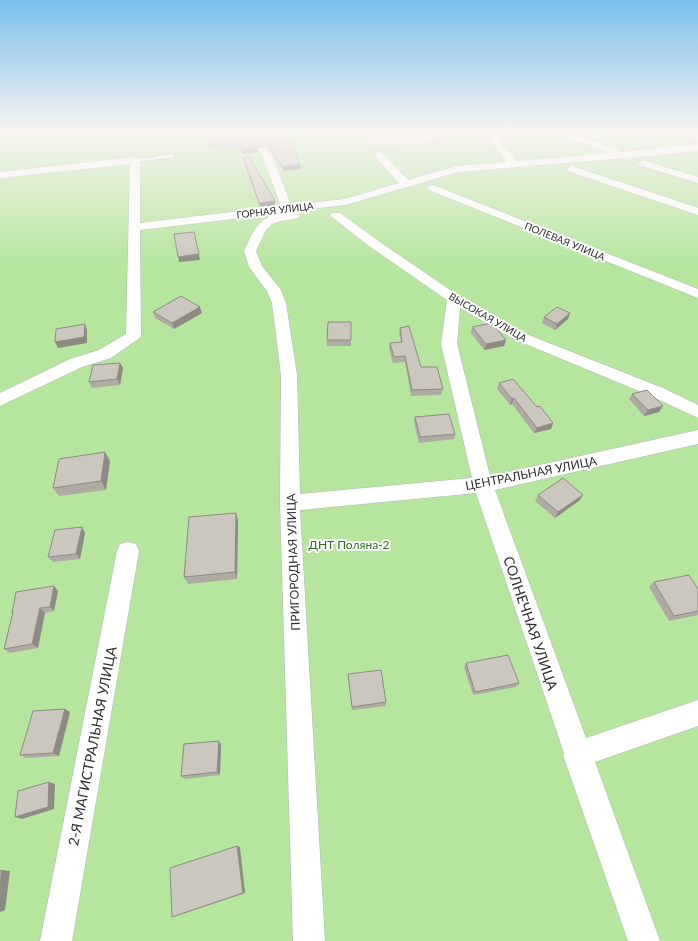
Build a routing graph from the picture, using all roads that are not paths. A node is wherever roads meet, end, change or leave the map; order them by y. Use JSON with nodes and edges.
{"nodes":[{"id":1,"x":135,"y":176,"type":"edge"},
{"id":2,"x":275,"y":176,"type":"edge"},
{"id":3,"x":398,"y":176,"type":"edge"},
{"id":4,"x":433,"y":176,"type":"edge"},
{"id":5,"x":476,"y":176,"type":"edge"},
{"id":6,"x":592,"y":176,"type":"edge"},
{"id":7,"x":684,"y":176,"type":"edge"},
{"id":8,"x":698,"y":180,"type":"edge"},
{"id":9,"x":406,"y":184,"type":"junction"},
{"id":10,"x":289,"y":212,"type":"junction"},
{"id":11,"x":698,"y":212,"type":"edge"},
{"id":12,"x":134,"y":227,"type":"junction"},
{"id":13,"x":698,"y":294,"type":"edge"},
{"id":14,"x":454,"y":299,"type":"junction"},
{"id":15,"x":0,"y":400,"type":"edge"},
{"id":16,"x":698,"y":412,"type":"edge"},
{"id":17,"x":698,"y":437,"type":"edge"},
{"id":18,"x":483,"y":485,"type":"junction"},
{"id":19,"x":290,"y":503,"type":"junction"},
{"id":20,"x":128,"y":551,"type":"dead end"},
{"id":21,"x":698,"y":713,"type":"edge"},
{"id":22,"x":577,"y":755,"type":"junction"},
{"id":23,"x":56,"y":941,"type":"edge"},
{"id":24,"x":309,"y":941,"type":"edge"},
{"id":25,"x":644,"y":941,"type":"edge"}],
"edges":[{"from":1,"to":12,"type":"street"},
{"from":2,"to":10,"type":"street"},
{"from":3,"to":9,"type":"street"},
{"from":4,"to":9,"type":"street","name":"ГОРНАЯ УЛИЦА"},
{"from":5,"to":13,"type":"street","name":"ПОЛЕВАЯ УЛИЦА"},
{"from":6,"to":11,"type":"street"},
{"from":7,"to":8,"type":"street"},
{"from":9,"to":10,"type":"street","name":"ГОРНАЯ УЛИЦА"},
{"from":10,"to":12,"type":"street","name":"ГОРНАЯ УЛИЦА"},
{"from":10,"to":14,"type":"street","name":"ВЫСОКАЯ УЛИЦА"},
{"from":10,"to":19,"type":"street","name":"ПРИГОРОДНАЯ УЛИЦА"},
{"from":12,"to":15,"type":"street"},
{"from":14,"to":16,"type":"street","name":"ВЫСОКАЯ УЛИЦА"},
{"from":14,"to":18,"type":"street","name":"СОЛНЕЧНАЯ УЛИЦА"},
{"from":17,"to":18,"type":"street","name":"ЦЕНТРАЛЬНАЯ УЛИЦА"},
{"from":18,"to":19,"type":"street","name":"ЦЕНТРАЛЬНАЯ УЛИЦА"},
{"from":18,"to":22,"type":"street","name":"СОЛНЕЧНАЯ УЛИЦА"},
{"from":19,"to":24,"type":"street","name":"ПРИГОРОДНАЯ УЛИЦА"},
{"from":20,"to":23,"type":"street","name":"2-Я МАГИСТРАЛЬНАЯ УЛИЦА"},
{"from":21,"to":22,"type":"street"},
{"from":22,"to":25,"type":"street","name":"СОЛНЕЧНАЯ УЛИЦА"}]}
